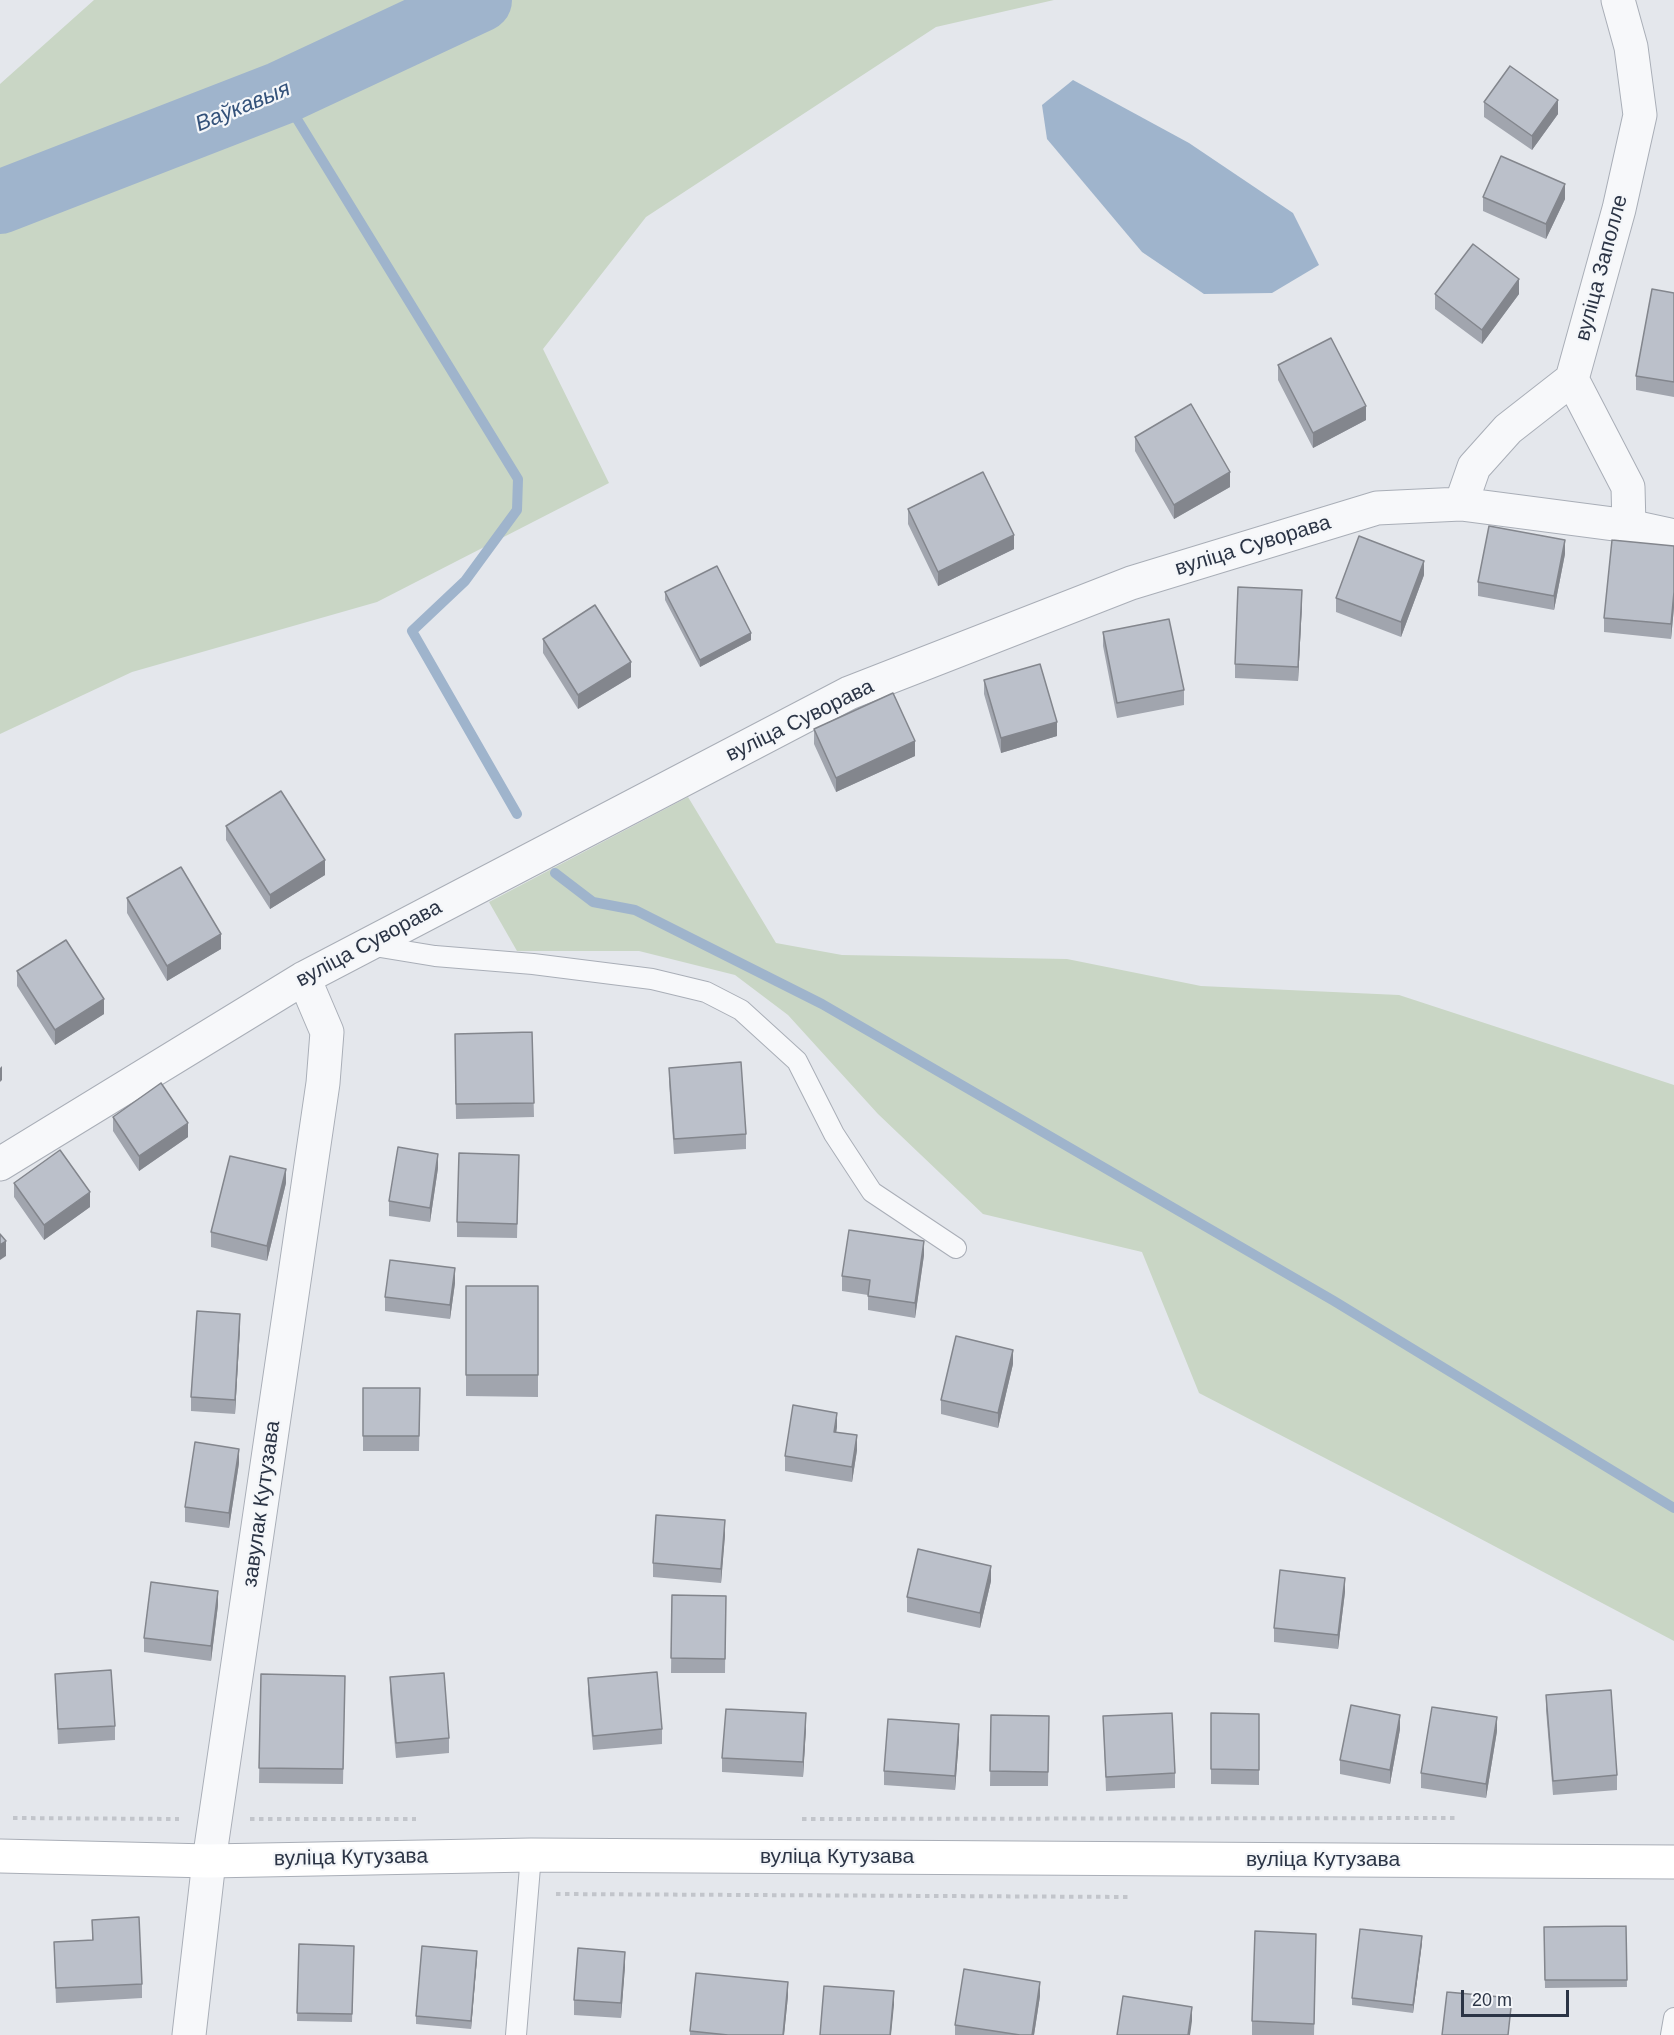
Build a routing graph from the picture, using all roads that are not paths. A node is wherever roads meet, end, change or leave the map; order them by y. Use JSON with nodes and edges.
{"nodes":[{"id":1,"x":1618,"y":0,"type":"edge"},
{"id":2,"x":1572,"y":379,"type":"junction"},
{"id":3,"x":1461,"y":504,"type":"junction"},
{"id":4,"x":1629,"y":526,"type":"junction"},
{"id":5,"x":1674,"y":536,"type":"edge"},
{"id":6,"x":366,"y":945,"type":"junction"},
{"id":7,"x":304,"y":978,"type":"junction"},
{"id":8,"x":0,"y":1164,"type":"edge"},
{"id":9,"x":956,"y":1248,"type":"dead end"},
{"id":10,"x":531,"y":1855,"type":"junction"},
{"id":11,"x":0,"y":1856,"type":"edge"},
{"id":12,"x":209,"y":1861,"type":"junction"},
{"id":13,"x":1674,"y":1862,"type":"edge"},
{"id":14,"x":1674,"y":2018,"type":"edge"},
{"id":15,"x":189,"y":2035,"type":"edge"},
{"id":16,"x":516,"y":2035,"type":"edge"},
{"id":17,"x":1671,"y":2035,"type":"edge"}],
"edges":[{"from":1,"to":2,"type":"street","name":"вуліца Заполле"},
{"from":2,"to":3,"type":"street"},
{"from":2,"to":4,"type":"street"},
{"from":3,"to":4,"type":"street","name":"вуліца Суворава"},
{"from":3,"to":6,"type":"street","name":"вуліца Суворава"},
{"from":4,"to":5,"type":"street","name":"вуліца Суворава"},
{"from":6,"to":7,"type":"street","name":"вуліца Суворава"},
{"from":6,"to":9,"type":"lane"},
{"from":7,"to":8,"type":"street","name":"вуліца Суворава"},
{"from":7,"to":12,"type":"street","name":"завулак Кутузава"},
{"from":10,"to":12,"type":"main road","name":"вуліца Кутузава"},
{"from":10,"to":13,"type":"main road","name":"вуліца Кутузава"},
{"from":10,"to":16,"type":"lane"},
{"from":11,"to":12,"type":"main road","name":"вуліца Кутузава"},
{"from":12,"to":15,"type":"street","name":"завулак Кутузава"},
{"from":14,"to":17,"type":"lane"}]}
